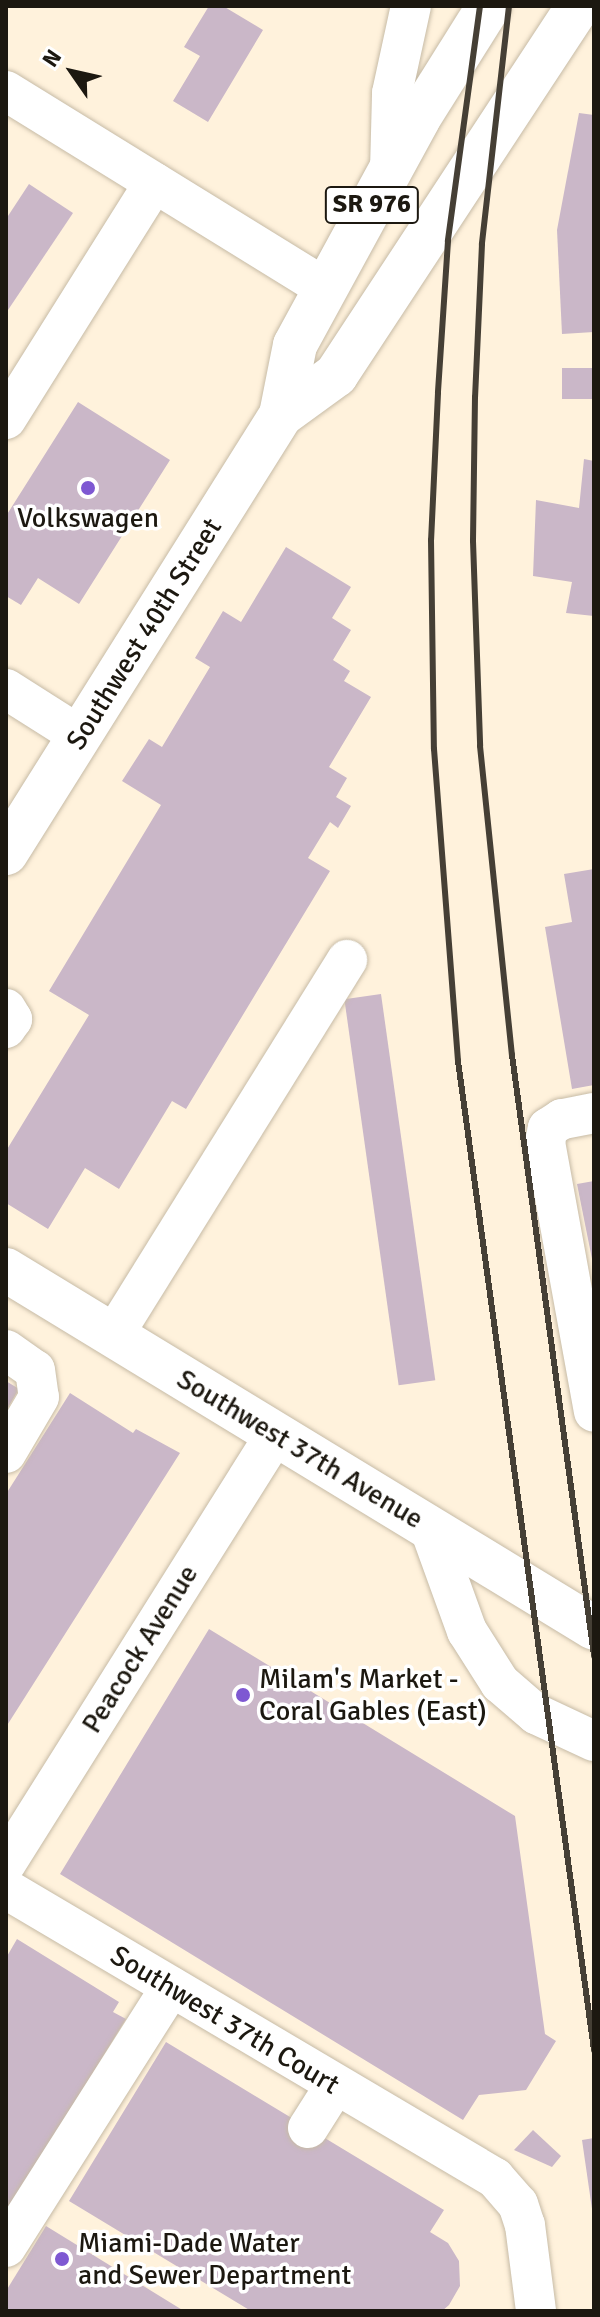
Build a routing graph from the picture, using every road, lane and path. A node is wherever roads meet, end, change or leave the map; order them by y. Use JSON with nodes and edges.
{"nodes":[{"id":1,"x":411,"y":6,"type":"edge"},
{"id":2,"x":489,"y":6,"type":"edge"},
{"id":3,"x":578,"y":6,"type":"edge"},
{"id":4,"x":6,"y":91,"type":"edge"},
{"id":5,"x":390,"y":171,"type":"junction"},
{"id":6,"x":154,"y":183,"type":"junction"},
{"id":7,"x":327,"y":289,"type":"junction"},
{"id":8,"x":281,"y":415,"type":"junction"},
{"id":9,"x":6,"y":419,"type":"edge"},
{"id":10,"x":6,"y":689,"type":"edge"},
{"id":11,"x":80,"y":736,"type":"junction"},
{"id":12,"x":6,"y":853,"type":"edge"},
{"id":13,"x":347,"y":960,"type":"dead end"},
{"id":14,"x":6,"y":1009,"type":"edge"},
{"id":15,"x":6,"y":1028,"type":"edge"},
{"id":16,"x":594,"y":1113,"type":"edge"},
{"id":17,"x":6,"y":1270,"type":"edge"},
{"id":18,"x":113,"y":1336,"type":"junction"},
{"id":19,"x":6,"y":1350,"type":"edge"},
{"id":20,"x":594,"y":1412,"type":"edge"},
{"id":21,"x":275,"y":1435,"type":"junction"},
{"id":22,"x":6,"y":1453,"type":"edge"},
{"id":23,"x":430,"y":1529,"type":"junction"},
{"id":24,"x":594,"y":1628,"type":"edge"},
{"id":25,"x":594,"y":1741,"type":"edge"},
{"id":26,"x":6,"y":1863,"type":"edge"},
{"id":27,"x":6,"y":1889,"type":"edge"},
{"id":28,"x":171,"y":1987,"type":"junction"},
{"id":29,"x":334,"y":2087,"type":"junction"},
{"id":30,"x":308,"y":2128,"type":"dead end"},
{"id":31,"x":6,"y":2247,"type":"edge"},
{"id":32,"x":536,"y":2311,"type":"edge"}],
"edges":[{"from":1,"to":5,"type":"street"},
{"from":2,"to":5,"type":"main road","name":"Southwest 40th Street","number":"SR 976"},
{"from":3,"to":8,"type":"main road","name":"Southwest 40th Street","number":"SR 976"},
{"from":4,"to":6,"type":"street"},
{"from":5,"to":7,"type":"main road","name":"Southwest 40th Street","number":"SR 976"},
{"from":6,"to":7,"type":"street"},
{"from":6,"to":9,"type":"street"},
{"from":7,"to":8,"type":"main road","name":"Southwest 40th Street","number":"SR 976"},
{"from":8,"to":11,"type":"main road","name":"Southwest 40th Street","number":"SR 976"},
{"from":10,"to":11,"type":"street"},
{"from":11,"to":12,"type":"main road","name":"Southwest 40th Street","number":"SR 976"},
{"from":13,"to":18,"type":"street"},
{"from":14,"to":15,"type":"street"},
{"from":16,"to":20,"type":"street"},
{"from":17,"to":18,"type":"main road","name":"Southwest 37th Avenue"},
{"from":18,"to":21,"type":"main road","name":"Southwest 37th Avenue"},
{"from":19,"to":22,"type":"street"},
{"from":21,"to":23,"type":"main road","name":"Southwest 37th Avenue"},
{"from":21,"to":26,"type":"street","name":"Peacock Avenue"},
{"from":23,"to":24,"type":"main road","name":"Southwest 37th Avenue"},
{"from":23,"to":25,"type":"street"},
{"from":27,"to":28,"type":"street","name":"Southwest 37th Court"},
{"from":28,"to":29,"type":"street","name":"Southwest 37th Court"},
{"from":28,"to":31,"type":"street"},
{"from":29,"to":30,"type":"street"},
{"from":29,"to":32,"type":"street","name":"Southwest 37th Court"}]}
